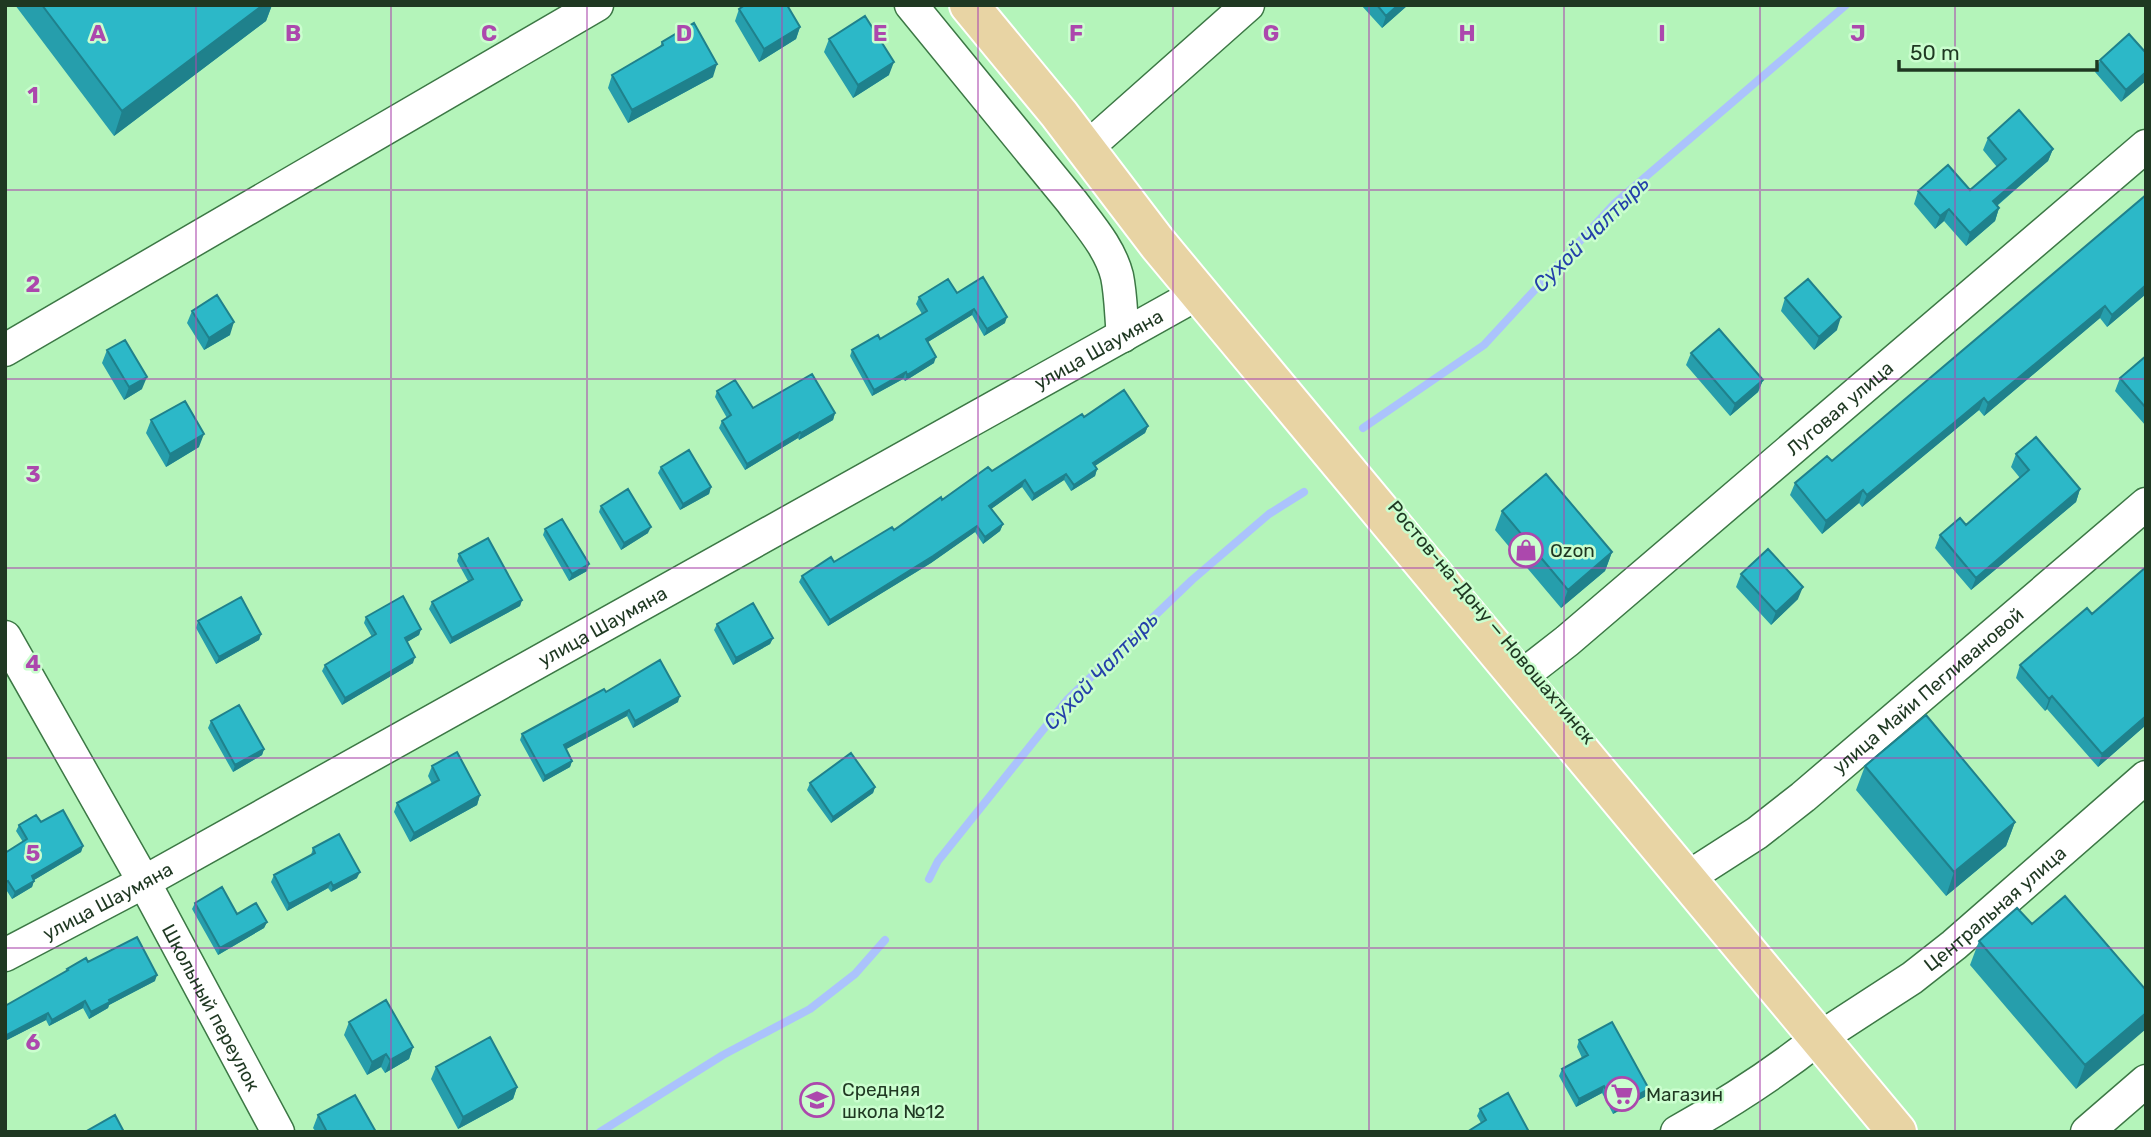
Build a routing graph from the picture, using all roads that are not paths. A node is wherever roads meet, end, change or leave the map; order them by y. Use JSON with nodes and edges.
{"nodes":[{"id":1,"x":597,"y":5,"type":"edge"},
{"id":2,"x":911,"y":5,"type":"edge"},
{"id":3,"x":969,"y":5,"type":"edge"},
{"id":4,"x":1248,"y":5,"type":"edge"},
{"id":5,"x":1059,"y":114,"type":"junction"},
{"id":6,"x":1089,"y":146,"type":"junction"},
{"id":7,"x":2146,"y":146,"type":"edge"},
{"id":8,"x":1199,"y":292,"type":"junction"},
{"id":9,"x":1123,"y":336,"type":"junction"},
{"id":10,"x":5,"y":350,"type":"edge"},
{"id":11,"x":2146,"y":504,"type":"edge"},
{"id":12,"x":5,"y":637,"type":"edge"},
{"id":13,"x":1531,"y":669,"type":"junction"},
{"id":14,"x":2146,"y":777,"type":"edge"},
{"id":15,"x":1701,"y":869,"type":"junction"},
{"id":16,"x":144,"y":882,"type":"junction"},
{"id":17,"x":5,"y":955,"type":"edge"},
{"id":18,"x":1827,"y":1033,"type":"junction"},
{"id":19,"x":2146,"y":1081,"type":"edge"},
{"id":20,"x":278,"y":1132,"type":"edge"},
{"id":21,"x":1677,"y":1132,"type":"edge"},
{"id":22,"x":1897,"y":1132,"type":"edge"},
{"id":23,"x":1923,"y":1132,"type":"edge"},
{"id":24,"x":2087,"y":1132,"type":"edge"}],
"edges":[{"from":1,"to":10,"type":"street"},
{"from":2,"to":9,"type":"street"},
{"from":3,"to":5,"type":"main road","name":"Ростов-на-Дону — Новошахтинск"},
{"from":4,"to":6,"type":"street"},
{"from":5,"to":6,"type":"main road","name":"Ростов-на-Дону — Новошахтинск"},
{"from":5,"to":8,"type":"main road","name":"Ростов-на-Дону — Новошахтинск"},
{"from":6,"to":13,"type":"main road","name":"Ростов-на-Дону — Новошахтинск"},
{"from":7,"to":13,"type":"street","name":"Луговая улица"},
{"from":8,"to":9,"type":"street","name":"улица Шаумяна"},
{"from":8,"to":18,"type":"main road","name":"Ростов-на-Дону — Новошахтинск"},
{"from":9,"to":16,"type":"street","name":"улица Шаумяна"},
{"from":11,"to":15,"type":"street","name":"улица Майи Пегливановой"},
{"from":12,"to":16,"type":"street","name":"Школьный переулок"},
{"from":13,"to":15,"type":"main road","name":"Ростов-на-Дону — Новошахтинск"},
{"from":14,"to":18,"type":"street","name":"Центральная улица"},
{"from":15,"to":18,"type":"main road","name":"Ростов-на-Дону — Новошахтинск"},
{"from":16,"to":17,"type":"street","name":"улица Шаумяна"},
{"from":16,"to":20,"type":"street","name":"Школьный переулок"},
{"from":18,"to":21,"type":"street","name":"Центральная улица"},
{"from":18,"to":22,"type":"main road","name":"Ростов-на-Дону — Новошахтинск"},
{"from":18,"to":23,"type":"main road","name":"Ростов-на-Дону — Новошахтинск"},
{"from":19,"to":24,"type":"street"}]}
